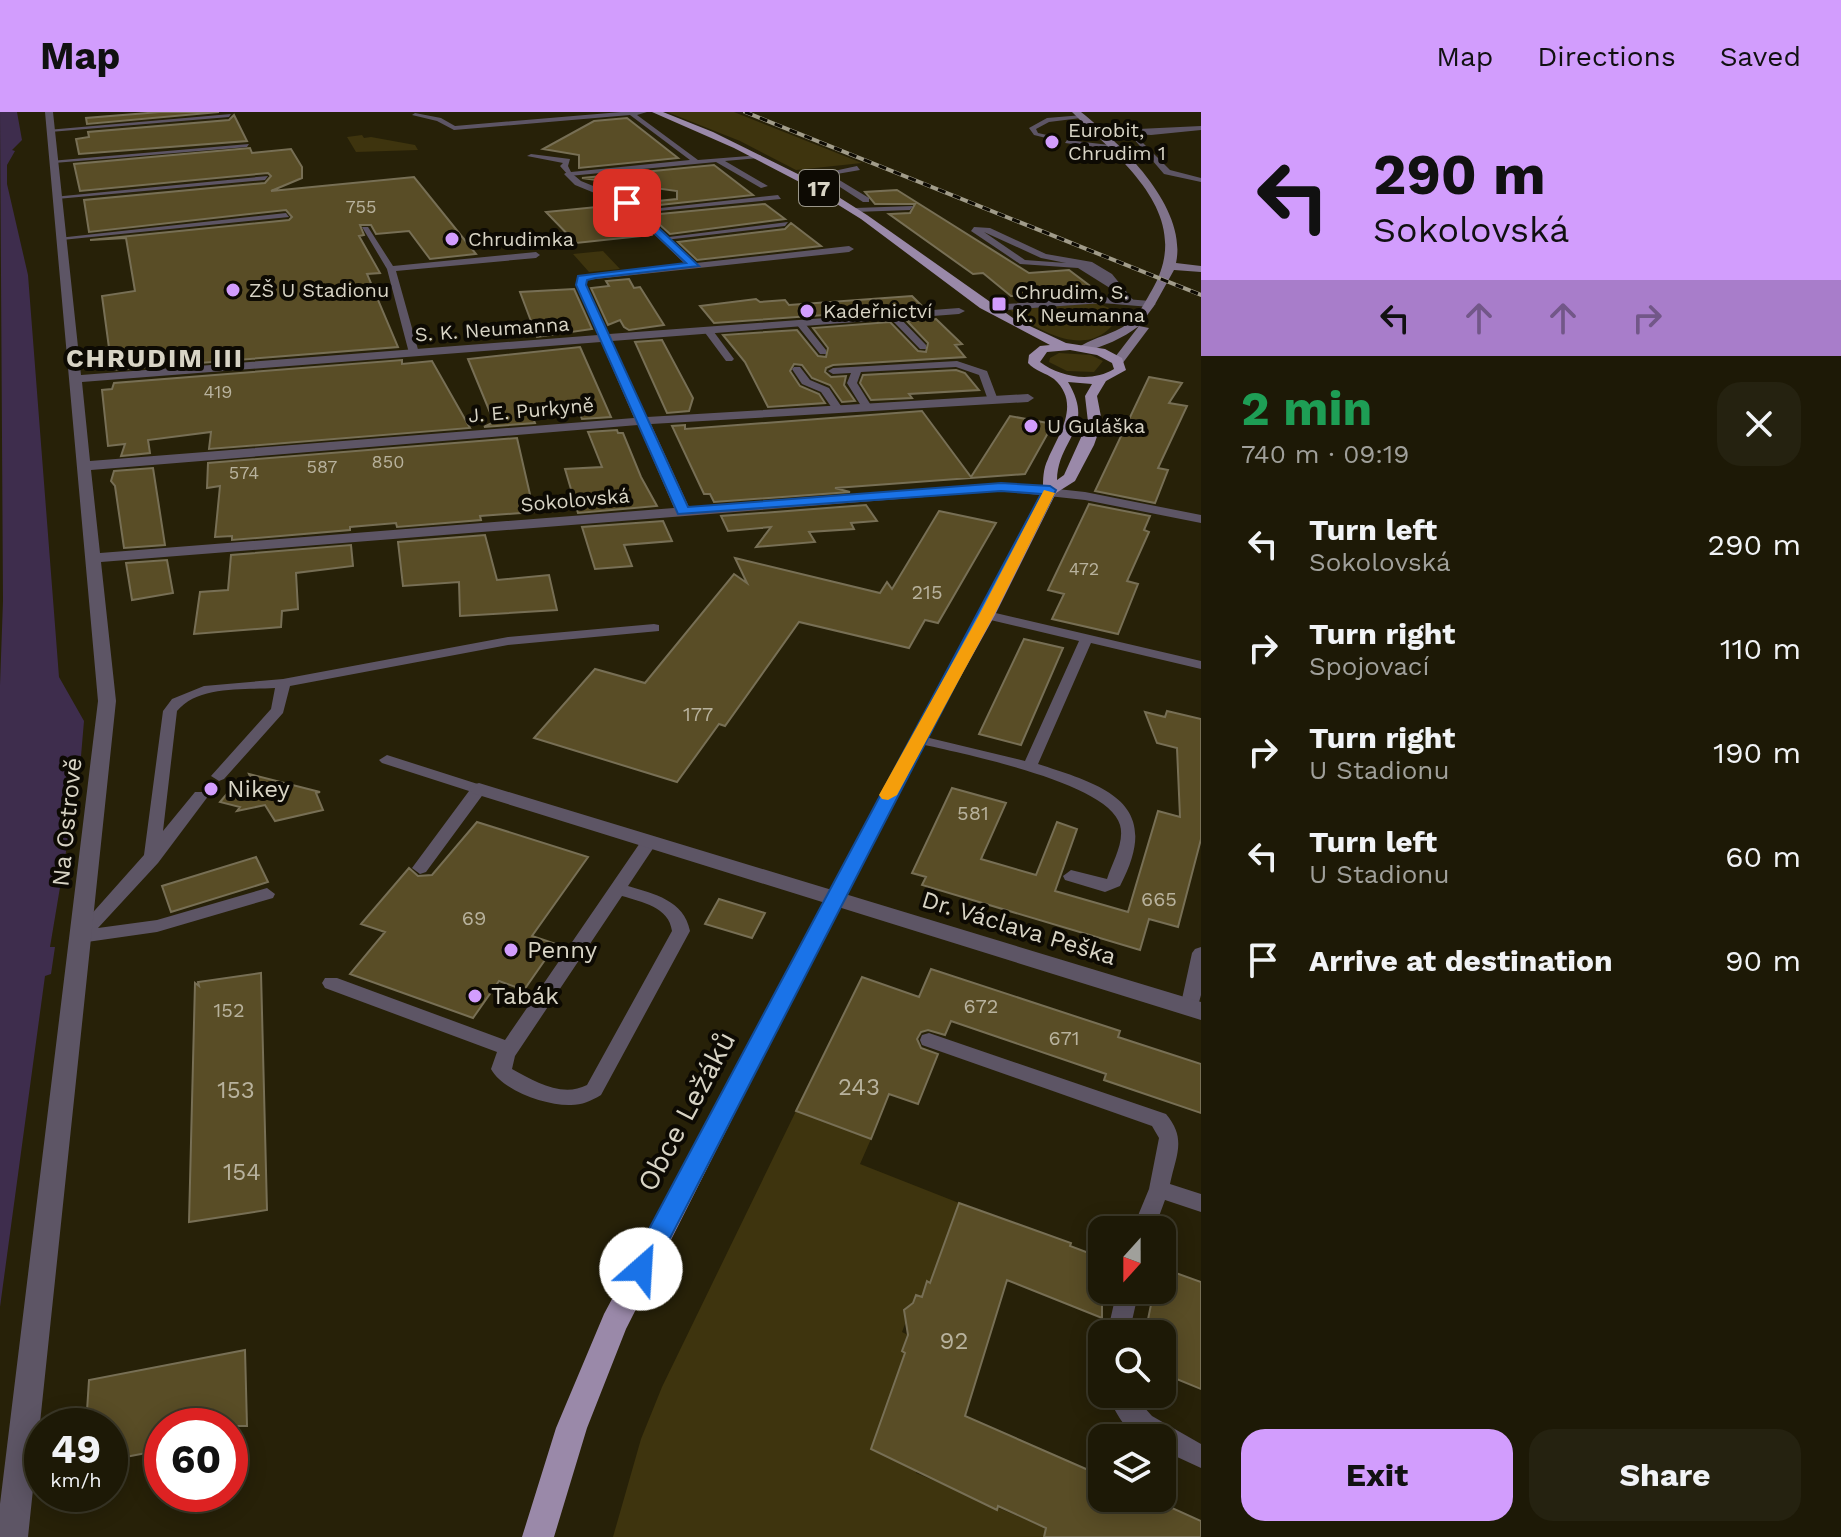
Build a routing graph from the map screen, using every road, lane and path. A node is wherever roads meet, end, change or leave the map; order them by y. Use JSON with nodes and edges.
{"nodes":[{"id":1,"x":564,"y":112,"type":"edge"},
{"id":2,"x":644,"y":112,"type":"edge"},
{"id":3,"x":656,"y":112,"type":"edge"},
{"id":4,"x":631,"y":113,"type":"edge"},
{"id":5,"x":1078,"y":114,"type":"edge"},
{"id":6,"x":229,"y":115,"type":"dead end"},
{"id":7,"x":415,"y":115,"type":"dead end"},
{"id":8,"x":1063,"y":117,"type":"junction"},
{"id":9,"x":571,"y":118,"type":"junction"},
{"id":10,"x":50,"y":121,"type":"edge"},
{"id":11,"x":1070,"y":127,"type":"dead end"},
{"id":12,"x":1201,"y":128,"type":"edge"},
{"id":13,"x":1104,"y":134,"type":"junction"},
{"id":14,"x":1133,"y":134,"type":"junction"},
{"id":15,"x":1054,"y":138,"type":"dead end"},
{"id":16,"x":1067,"y":142,"type":"dead end"},
{"id":17,"x":1079,"y":142,"type":"junction"},
{"id":18,"x":247,"y":145,"type":"dead end"},
{"id":19,"x":1118,"y":148,"type":"junction"},
{"id":20,"x":1061,"y":149,"type":"dead end"},
{"id":21,"x":531,"y":156,"type":"dead end"},
{"id":22,"x":759,"y":156,"type":"junction"},
{"id":23,"x":717,"y":160,"type":"junction"},
{"id":24,"x":54,"y":161,"type":"junction"},
{"id":25,"x":697,"y":162,"type":"junction"},
{"id":26,"x":857,"y":168,"type":"dead end"},
{"id":27,"x":569,"y":174,"type":"junction"},
{"id":28,"x":265,"y":178,"type":"dead end"},
{"id":29,"x":840,"y":183,"type":"junction"},
{"id":30,"x":1198,"y":183,"type":"edge"},
{"id":31,"x":764,"y":186,"type":"dead end"},
{"id":32,"x":816,"y":187,"type":"junction"},
{"id":33,"x":57,"y":197,"type":"junction"},
{"id":34,"x":778,"y":197,"type":"dead end"},
{"id":35,"x":866,"y":200,"type":"dead end"},
{"id":36,"x":910,"y":208,"type":"dead end"},
{"id":37,"x":854,"y":210,"type":"junction"},
{"id":38,"x":638,"y":211,"type":"junction"},
{"id":39,"x":286,"y":215,"type":"dead end"},
{"id":40,"x":785,"y":224,"type":"dead end"},
{"id":41,"x":365,"y":229,"type":"dead end"},
{"id":42,"x":62,"y":238,"type":"junction"},
{"id":43,"x":665,"y":238,"type":"junction"},
{"id":44,"x":849,"y":249,"type":"dead end"},
{"id":45,"x":536,"y":255,"type":"dead end"},
{"id":46,"x":694,"y":266,"type":"junction"},
{"id":47,"x":1170,"y":266,"type":"junction"},
{"id":48,"x":391,"y":269,"type":"junction"},
{"id":49,"x":1201,"y":269,"type":"edge"},
{"id":50,"x":965,"y":293,"type":"junction"},
{"id":51,"x":1120,"y":293,"type":"junction"},
{"id":52,"x":1130,"y":301,"type":"junction"},
{"id":53,"x":1150,"y":304,"type":"junction"},
{"id":54,"x":1006,"y":307,"type":"dead end"},
{"id":55,"x":959,"y":311,"type":"dead end"},
{"id":56,"x":893,"y":316,"type":"junction"},
{"id":57,"x":1143,"y":316,"type":"junction"},
{"id":58,"x":800,"y":323,"type":"junction"},
{"id":59,"x":708,"y":330,"type":"junction"},
{"id":60,"x":605,"y":338,"type":"junction"},
{"id":61,"x":1063,"y":346,"type":"junction"},
{"id":62,"x":923,"y":347,"type":"dead end"},
{"id":63,"x":1084,"y":348,"type":"junction"},
{"id":64,"x":823,"y":352,"type":"dead end"},
{"id":65,"x":414,"y":353,"type":"junction"},
{"id":66,"x":1036,"y":354,"type":"junction"},
{"id":67,"x":729,"y":359,"type":"dead end"},
{"id":68,"x":1118,"y":361,"type":"junction"},
{"id":69,"x":797,"y":369,"type":"dead end"},
{"id":70,"x":857,"y":370,"type":"junction"},
{"id":71,"x":833,"y":371,"type":"dead end"},
{"id":72,"x":1058,"y":376,"type":"junction"},
{"id":73,"x":76,"y":379,"type":"junction"},
{"id":74,"x":1101,"y":379,"type":"junction"},
{"id":75,"x":1028,"y":398,"type":"dead end"},
{"id":76,"x":993,"y":400,"type":"junction"},
{"id":77,"x":867,"y":407,"type":"junction"},
{"id":78,"x":838,"y":409,"type":"junction"},
{"id":79,"x":641,"y":421,"type":"junction"},
{"id":80,"x":85,"y":466,"type":"junction"},
{"id":81,"x":1050,"y":490,"type":"junction"},
{"id":82,"x":683,"y":511,"type":"junction"},
{"id":83,"x":1201,"y":519,"type":"edge"},
{"id":84,"x":94,"y":558,"type":"junction"},
{"id":85,"x":987,"y":615,"type":"junction"},
{"id":86,"x":654,"y":628,"type":"dead end"},
{"id":87,"x":1087,"y":638,"type":"junction"},
{"id":88,"x":1201,"y":665,"type":"edge"},
{"id":89,"x":283,"y":683,"type":"junction"},
{"id":90,"x":917,"y":739,"type":"junction"},
{"id":91,"x":387,"y":760,"type":"dead end"},
{"id":92,"x":1029,"y":768,"type":"junction"},
{"id":93,"x":219,"y":776,"type":"dead end"},
{"id":94,"x":479,"y":789,"type":"junction"},
{"id":95,"x":201,"y":795,"type":"dead end"},
{"id":96,"x":650,"y":841,"type":"junction"},
{"id":97,"x":152,"y":859,"type":"junction"},
{"id":98,"x":420,"y":868,"type":"dead end"},
{"id":99,"x":1071,"y":876,"type":"dead end"},
{"id":100,"x":618,"y":889,"type":"junction"},
{"id":101,"x":267,"y":894,"type":"dead end"},
{"id":102,"x":834,"y":898,"type":"junction"},
{"id":103,"x":80,"y":937,"type":"junction"},
{"id":104,"x":1201,"y":953,"type":"edge"},
{"id":105,"x":331,"y":983,"type":"dead end"},
{"id":106,"x":1195,"y":1010,"type":"edge"},
{"id":107,"x":929,"y":1040,"type":"dead end"},
{"id":108,"x":509,"y":1049,"type":"junction"},
{"id":109,"x":1159,"y":1189,"type":"junction"},
{"id":110,"x":1201,"y":1203,"type":"edge"},
{"id":111,"x":1148,"y":1216,"type":"edge"},
{"id":112,"x":1128,"y":1408,"type":"edge"},
{"id":113,"x":1201,"y":1456,"type":"edge"},
{"id":114,"x":12,"y":1537,"type":"edge"},
{"id":115,"x":538,"y":1537,"type":"edge"}],
"edges":[{"from":1,"to":9,"type":"lane"},
{"from":2,"to":4,"type":"lane"},
{"from":3,"to":22,"type":"main road","number":"17"},
{"from":4,"to":9,"type":"lane"},
{"from":4,"to":25,"type":"lane"},
{"from":5,"to":8,"type":"lane"},
{"from":5,"to":13,"type":"main road"},
{"from":6,"to":10,"type":"lane"},
{"from":7,"to":9,"type":"lane"},
{"from":8,"to":11,"type":"lane"},
{"from":8,"to":15,"type":"lane"},
{"from":10,"to":24,"type":"street","name":"Na Ostrově"},
{"from":12,"to":14,"type":"street"},
{"from":13,"to":14,"type":"street"},
{"from":13,"to":19,"type":"main road"},
{"from":14,"to":30,"type":"lane"},
{"from":16,"to":17,"type":"lane"},
{"from":17,"to":19,"type":"lane"},
{"from":17,"to":20,"type":"lane"},
{"from":18,"to":24,"type":"lane"},
{"from":19,"to":47,"type":"main road"},
{"from":21,"to":27,"type":"lane"},
{"from":22,"to":23,"type":"lane"},
{"from":22,"to":32,"type":"main road","number":"17"},
{"from":23,"to":25,"type":"lane"},
{"from":23,"to":31,"type":"lane"},
{"from":24,"to":33,"type":"street","name":"Na Ostrově"},
{"from":25,"to":27,"type":"lane"},
{"from":26,"to":29,"type":"lane"},
{"from":27,"to":38,"type":"street"},
{"from":28,"to":33,"type":"lane"},
{"from":29,"to":32,"type":"lane"},
{"from":29,"to":35,"type":"lane"},
{"from":32,"to":37,"type":"main road","number":"17"},
{"from":33,"to":42,"type":"street","name":"Na Ostrově"},
{"from":34,"to":38,"type":"lane"},
{"from":36,"to":37,"type":"lane"},
{"from":37,"to":50,"type":"main road","number":"17"},
{"from":38,"to":43,"type":"street"},
{"from":39,"to":42,"type":"lane"},
{"from":40,"to":43,"type":"lane"},
{"from":41,"to":48,"type":"lane"},
{"from":42,"to":73,"type":"street","name":"Na Ostrově"},
{"from":43,"to":46,"type":"street"},
{"from":44,"to":46,"type":"street"},
{"from":45,"to":48,"type":"lane"},
{"from":46,"to":60,"type":"street"},
{"from":47,"to":49,"type":"main road"},
{"from":47,"to":53,"type":"main road"},
{"from":48,"to":65,"type":"lane"},
{"from":50,"to":61,"type":"main road","number":"17"},
{"from":50,"to":66,"type":"main road","number":"17"},
{"from":51,"to":51,"type":"lane"},
{"from":51,"to":52,"type":"lane"},
{"from":52,"to":53,"type":"street"},
{"from":52,"to":54,"type":"street"},
{"from":53,"to":57,"type":"main road"},
{"from":55,"to":56,"type":"street","name":"S. K. Neumanna"},
{"from":56,"to":58,"type":"street","name":"S. K. Neumanna"},
{"from":56,"to":62,"type":"lane"},
{"from":57,"to":63,"type":"main road"},
{"from":57,"to":68,"type":"main road"},
{"from":58,"to":59,"type":"street","name":"S. K. Neumanna"},
{"from":58,"to":64,"type":"lane"},
{"from":59,"to":60,"type":"street","name":"S. K. Neumanna"},
{"from":59,"to":67,"type":"lane"},
{"from":60,"to":65,"type":"street","name":"S. K. Neumanna"},
{"from":60,"to":79,"type":"street"},
{"from":61,"to":63,"type":"main road","number":"17"},
{"from":61,"to":66,"type":"main road","number":"17"},
{"from":63,"to":68,"type":"main road","number":"17"},
{"from":65,"to":73,"type":"street","name":"S. K. Neumanna"},
{"from":66,"to":72,"type":"main road","number":"17"},
{"from":68,"to":74,"type":"main road"},
{"from":69,"to":78,"type":"lane"},
{"from":70,"to":71,"type":"lane"},
{"from":70,"to":76,"type":"lane"},
{"from":70,"to":77,"type":"lane"},
{"from":72,"to":74,"type":"main road"},
{"from":72,"to":81,"type":"main road","name":"Obce Ležáků","number":"17"},
{"from":73,"to":80,"type":"street","name":"Na Ostrově"},
{"from":74,"to":81,"type":"main road","name":"Obce Ležáků","number":"17"},
{"from":75,"to":76,"type":"street","name":"J. E. Purkyně"},
{"from":76,"to":77,"type":"street","name":"J. E. Purkyně"},
{"from":77,"to":78,"type":"street","name":"J. E. Purkyně"},
{"from":78,"to":79,"type":"street","name":"J. E. Purkyně"},
{"from":79,"to":80,"type":"street","name":"J. E. Purkyně"},
{"from":79,"to":82,"type":"street"},
{"from":80,"to":84,"type":"street","name":"Na Ostrově"},
{"from":81,"to":82,"type":"street","name":"Sokolovská"},
{"from":81,"to":83,"type":"street","name":"Sokolovská"},
{"from":81,"to":85,"type":"main road","name":"Obce Ležáků","number":"17"},
{"from":82,"to":84,"type":"street","name":"Sokolovská"},
{"from":84,"to":103,"type":"street","name":"Na Ostrově"},
{"from":85,"to":87,"type":"lane"},
{"from":85,"to":90,"type":"main road","name":"Obce Ležáků","number":"17"},
{"from":86,"to":89,"type":"lane"},
{"from":87,"to":88,"type":"lane"},
{"from":87,"to":92,"type":"lane"},
{"from":89,"to":93,"type":"lane"},
{"from":89,"to":97,"type":"lane"},
{"from":90,"to":92,"type":"lane"},
{"from":90,"to":102,"type":"main road","name":"Obce Ležáků","number":"17"},
{"from":91,"to":94,"type":"lane"},
{"from":92,"to":99,"type":"lane"},
{"from":94,"to":96,"type":"street"},
{"from":94,"to":98,"type":"lane"},
{"from":95,"to":97,"type":"lane"},
{"from":96,"to":100,"type":"lane"},
{"from":96,"to":102,"type":"street"},
{"from":97,"to":103,"type":"lane"},
{"from":100,"to":108,"type":"lane"},
{"from":100,"to":108,"type":"lane"},
{"from":101,"to":103,"type":"lane"},
{"from":102,"to":106,"type":"street","name":"Dr. Václava Peška"},
{"from":102,"to":115,"type":"main road","name":"Obce Ležáků","number":"17"},
{"from":103,"to":114,"type":"street","name":"Na Ostrově"},
{"from":104,"to":106,"type":"lane","name":"Dr. Václava Peška"},
{"from":105,"to":108,"type":"lane"},
{"from":107,"to":109,"type":"lane"},
{"from":109,"to":110,"type":"lane"},
{"from":109,"to":111,"type":"lane"},
{"from":112,"to":113,"type":"lane"}]}
